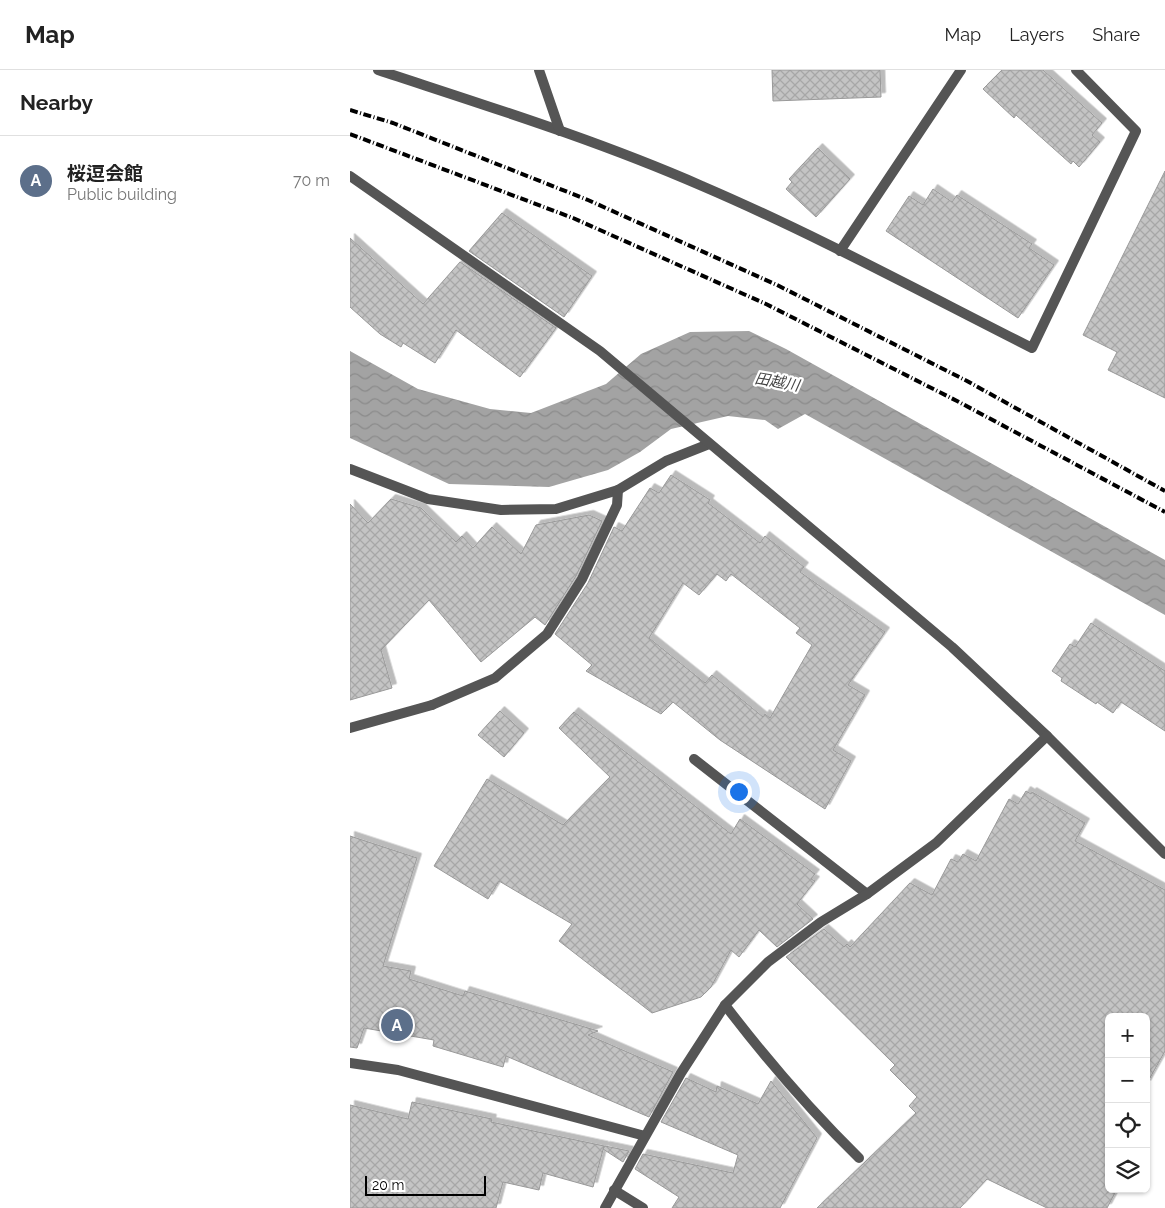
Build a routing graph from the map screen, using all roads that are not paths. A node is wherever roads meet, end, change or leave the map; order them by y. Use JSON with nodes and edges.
{"nodes":[{"id":1,"x":378,"y":70,"type":"edge"},
{"id":2,"x":539,"y":70,"type":"edge"},
{"id":3,"x":962,"y":70,"type":"edge"},
{"id":4,"x":1076,"y":70,"type":"edge"},
{"id":5,"x":560,"y":132,"type":"junction"},
{"id":6,"x":350,"y":176,"type":"edge"},
{"id":7,"x":840,"y":251,"type":"junction"},
{"id":8,"x":706,"y":440,"type":"junction"},
{"id":9,"x":350,"y":469,"type":"edge"},
{"id":10,"x":618,"y":490,"type":"junction"},
{"id":11,"x":350,"y":728,"type":"edge"},
{"id":12,"x":1047,"y":736,"type":"junction"},
{"id":13,"x":694,"y":759,"type":"dead end"},
{"id":14,"x":1165,"y":854,"type":"edge"},
{"id":15,"x":867,"y":894,"type":"junction"},
{"id":16,"x":725,"y":1005,"type":"junction"},
{"id":17,"x":350,"y":1063,"type":"edge"},
{"id":18,"x":645,"y":1136,"type":"junction"},
{"id":19,"x":859,"y":1158,"type":"dead end"},
{"id":20,"x":614,"y":1190,"type":"junction"},
{"id":21,"x":605,"y":1208,"type":"edge"},
{"id":22,"x":643,"y":1208,"type":"edge"}],
"edges":[{"from":1,"to":5,"type":"street"},
{"from":2,"to":5,"type":"street"},
{"from":3,"to":7,"type":"street"},
{"from":4,"to":7,"type":"street"},
{"from":5,"to":7,"type":"street"},
{"from":6,"to":8,"type":"street"},
{"from":8,"to":10,"type":"street"},
{"from":8,"to":12,"type":"street"},
{"from":9,"to":10,"type":"street"},
{"from":10,"to":11,"type":"street"},
{"from":12,"to":14,"type":"street"},
{"from":12,"to":15,"type":"street"},
{"from":13,"to":15,"type":"street"},
{"from":15,"to":16,"type":"street"},
{"from":16,"to":18,"type":"street"},
{"from":16,"to":19,"type":"street"},
{"from":17,"to":18,"type":"street"},
{"from":18,"to":20,"type":"street"},
{"from":20,"to":21,"type":"street"},
{"from":20,"to":22,"type":"street"}]}
